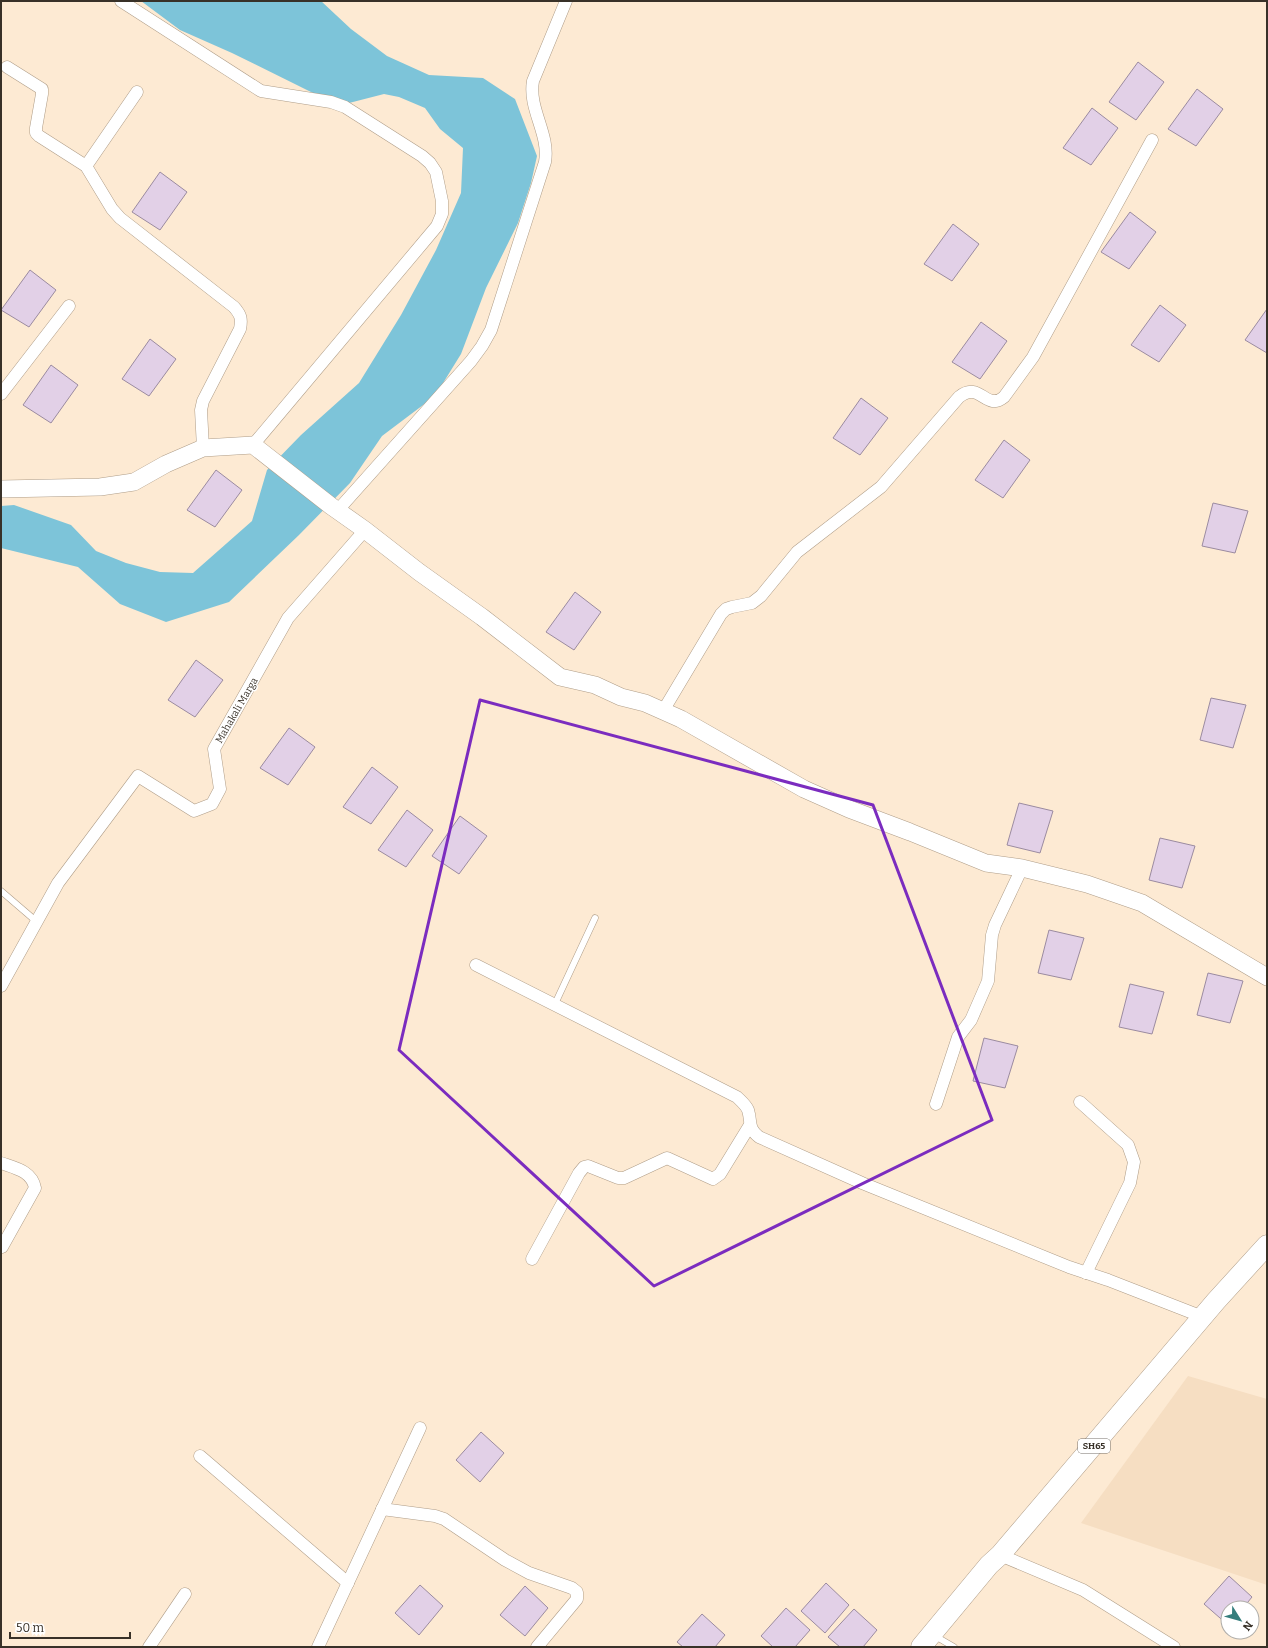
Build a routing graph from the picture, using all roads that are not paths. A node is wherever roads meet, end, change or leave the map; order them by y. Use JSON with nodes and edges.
{"nodes":[{"id":1,"x":121,"y":1,"type":"edge"},
{"id":2,"x":566,"y":1,"type":"edge"},
{"id":3,"x":7,"y":67,"type":"dead end"},
{"id":4,"x":137,"y":92,"type":"dead end"},
{"id":5,"x":1152,"y":140,"type":"dead end"},
{"id":6,"x":86,"y":166,"type":"junction"},
{"id":7,"x":70,"y":306,"type":"dead end"},
{"id":8,"x":1,"y":394,"type":"edge"},
{"id":9,"x":253,"y":444,"type":"junction"},
{"id":10,"x":203,"y":448,"type":"junction"},
{"id":11,"x":1,"y":489,"type":"edge"},
{"id":12,"x":334,"y":508,"type":"junction"},
{"id":13,"x":365,"y":530,"type":"junction"},
{"id":14,"x":663,"y":711,"type":"junction"},
{"id":15,"x":1022,"y":868,"type":"junction"},
{"id":16,"x":1,"y":891,"type":"edge"},
{"id":17,"x":595,"y":918,"type":"dead end"},
{"id":18,"x":36,"y":922,"type":"junction"},
{"id":19,"x":476,"y":966,"type":"dead end"},
{"id":20,"x":1267,"y":977,"type":"edge"},
{"id":21,"x":1,"y":986,"type":"edge"},
{"id":22,"x":554,"y":1006,"type":"junction"},
{"id":23,"x":1080,"y":1102,"type":"dead end"},
{"id":24,"x":936,"y":1104,"type":"dead end"},
{"id":25,"x":750,"y":1125,"type":"junction"},
{"id":26,"x":1,"y":1162,"type":"edge"},
{"id":27,"x":1267,"y":1245,"type":"edge"},
{"id":28,"x":2,"y":1247,"type":"dead end"},
{"id":29,"x":532,"y":1259,"type":"dead end"},
{"id":30,"x":1086,"y":1273,"type":"junction"},
{"id":31,"x":1203,"y":1317,"type":"junction"},
{"id":32,"x":420,"y":1428,"type":"dead end"},
{"id":33,"x":200,"y":1456,"type":"dead end"},
{"id":34,"x":382,"y":1509,"type":"junction"},
{"id":35,"x":1000,"y":1555,"type":"junction"},
{"id":36,"x":348,"y":1583,"type":"junction"},
{"id":37,"x":185,"y":1594,"type":"dead end"},
{"id":38,"x":927,"y":1640,"type":"edge"},
{"id":39,"x":149,"y":1647,"type":"edge"},
{"id":40,"x":318,"y":1647,"type":"edge"},
{"id":41,"x":537,"y":1647,"type":"edge"},
{"id":42,"x":954,"y":1647,"type":"edge"},
{"id":43,"x":1174,"y":1647,"type":"edge"}],
"edges":[{"from":1,"to":9,"type":"street"},
{"from":2,"to":12,"type":"street"},
{"from":3,"to":6,"type":"street"},
{"from":4,"to":6,"type":"street"},
{"from":5,"to":14,"type":"street"},
{"from":6,"to":10,"type":"street"},
{"from":7,"to":8,"type":"street"},
{"from":9,"to":10,"type":"main road"},
{"from":9,"to":12,"type":"main road"},
{"from":10,"to":11,"type":"main road"},
{"from":12,"to":13,"type":"main road"},
{"from":13,"to":14,"type":"main road"},
{"from":13,"to":18,"type":"street","name":"Mahakali Marga"},
{"from":14,"to":15,"type":"main road"},
{"from":15,"to":20,"type":"main road"},
{"from":15,"to":24,"type":"street"},
{"from":16,"to":18,"type":"lane"},
{"from":17,"to":22,"type":"lane"},
{"from":18,"to":21,"type":"street","name":"Mahakali Marga"},
{"from":19,"to":22,"type":"street"},
{"from":22,"to":25,"type":"street"},
{"from":23,"to":30,"type":"street"},
{"from":25,"to":29,"type":"street"},
{"from":25,"to":30,"type":"street"},
{"from":26,"to":28,"type":"street"},
{"from":27,"to":31,"type":"main road","number":"SH65"},
{"from":30,"to":31,"type":"street"},
{"from":31,"to":35,"type":"main road","number":"SH65"},
{"from":32,"to":34,"type":"street"},
{"from":33,"to":36,"type":"street"},
{"from":34,"to":36,"type":"street"},
{"from":34,"to":41,"type":"street"},
{"from":35,"to":38,"type":"main road","number":"SH65"},
{"from":35,"to":43,"type":"street"},
{"from":36,"to":40,"type":"street"},
{"from":37,"to":39,"type":"street"},
{"from":38,"to":42,"type":"lane"}]}
